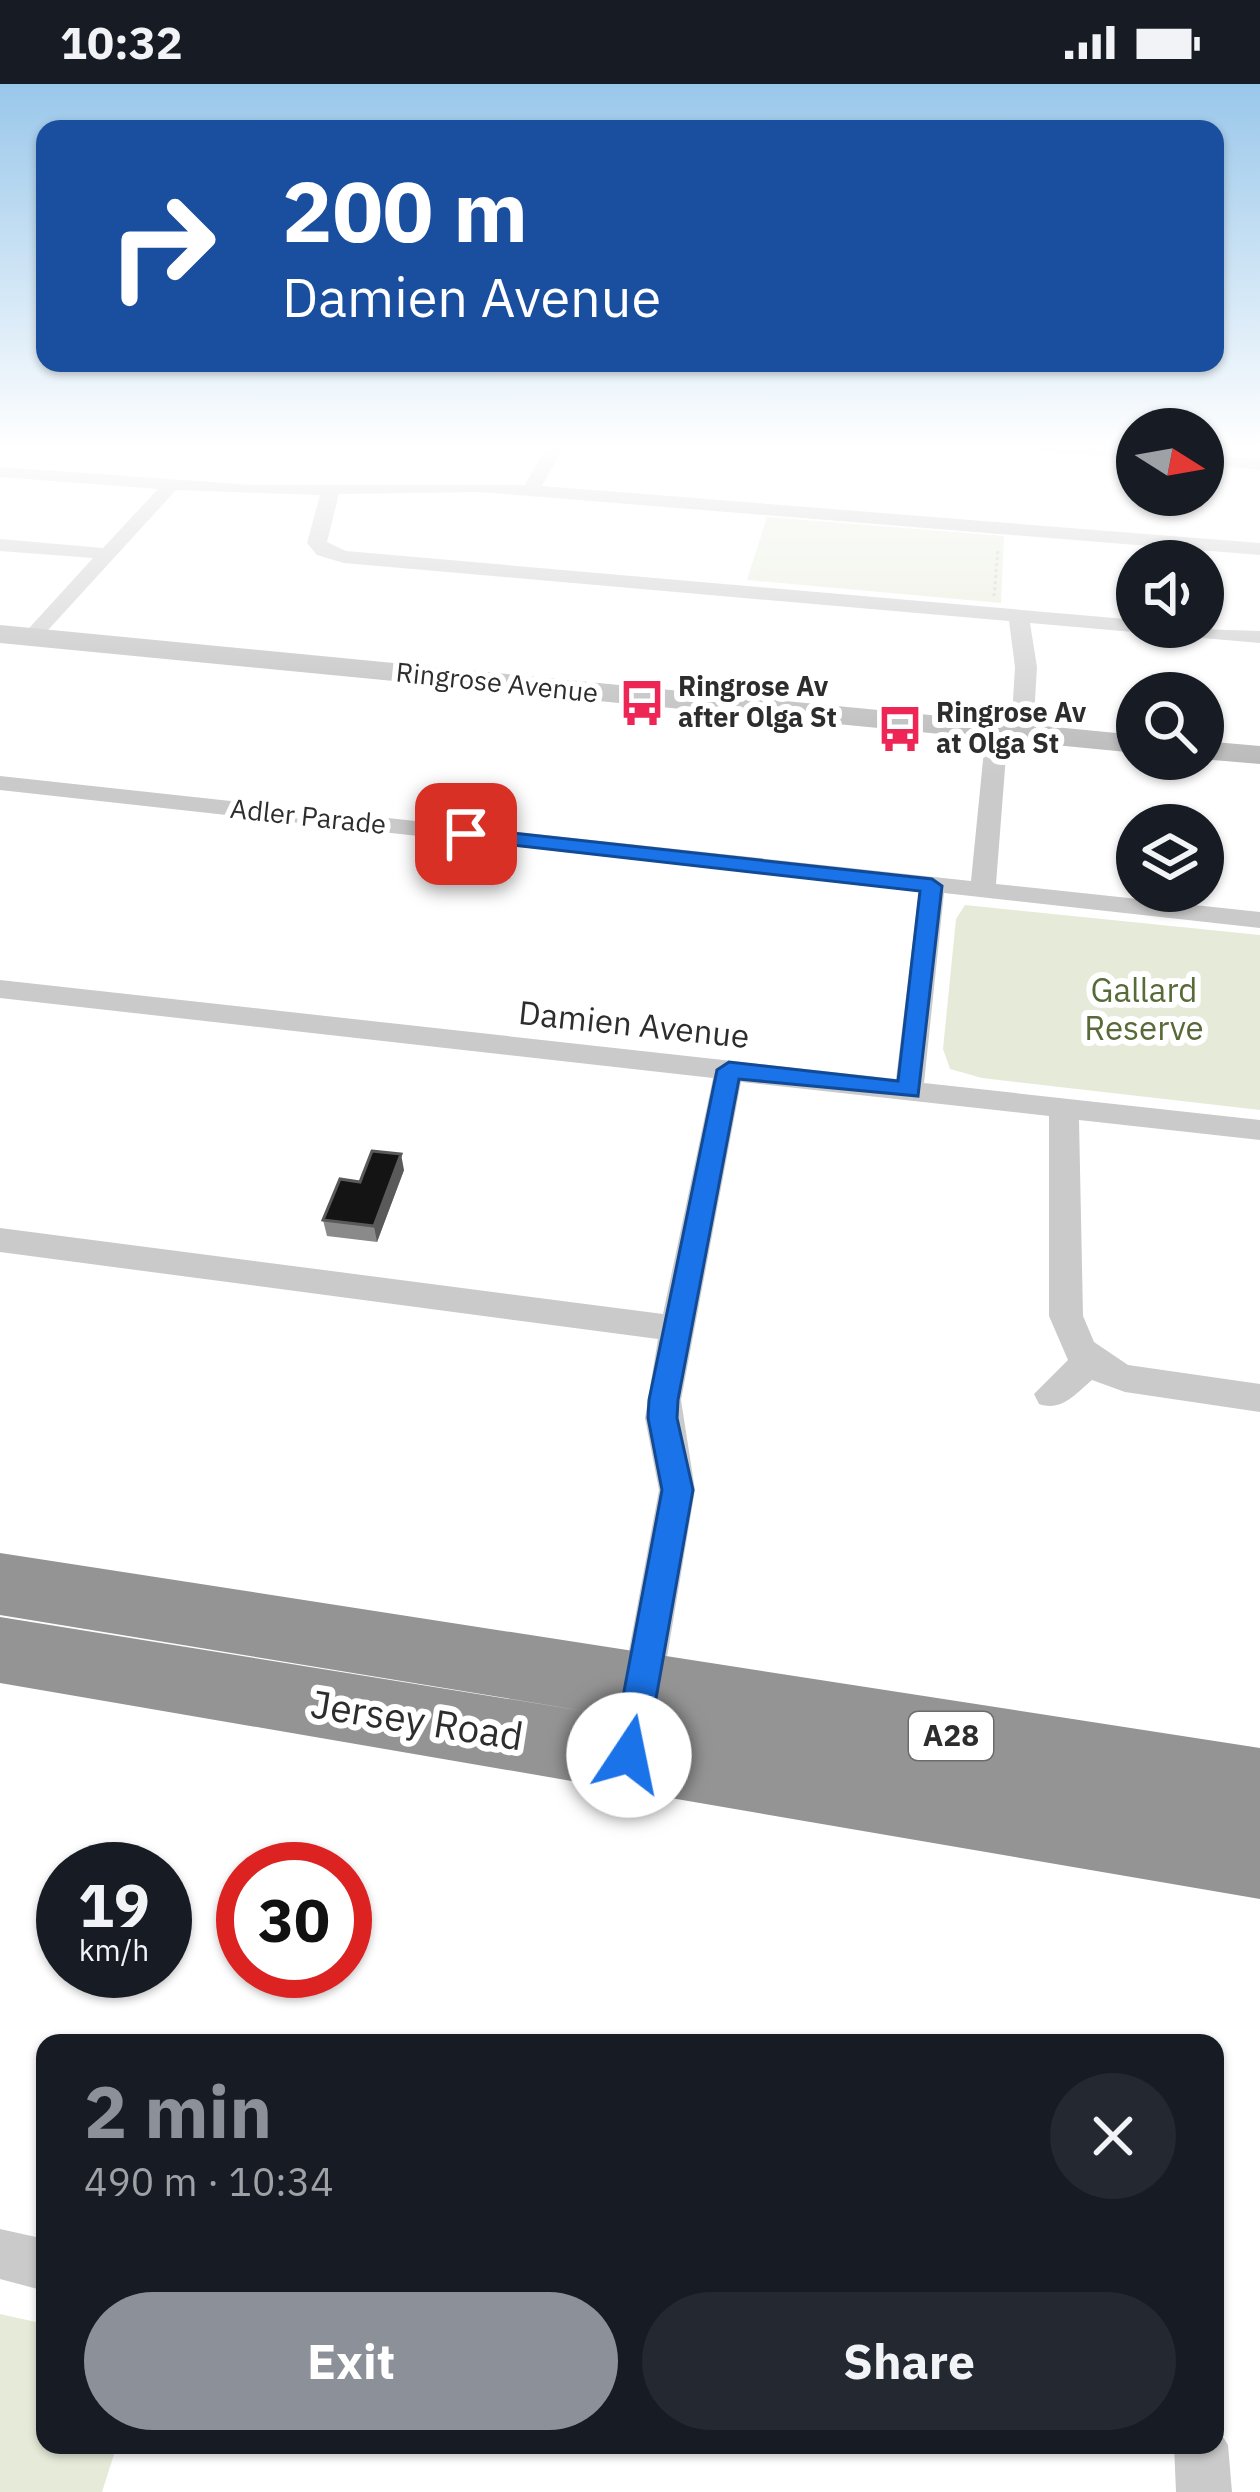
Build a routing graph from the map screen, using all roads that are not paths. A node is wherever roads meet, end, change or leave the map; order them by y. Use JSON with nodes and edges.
{"nodes":[{"id":1,"x":105,"y":557,"type":"edge"},
{"id":2,"x":348,"y":557,"type":"edge"},
{"id":3,"x":1019,"y":616,"type":"junction"},
{"id":4,"x":1116,"y":624,"type":"edge"},
{"id":5,"x":1224,"y":634,"type":"edge"},
{"id":6,"x":16,"y":636,"type":"edge"},
{"id":7,"x":1260,"y":637,"type":"edge"},
{"id":8,"x":1009,"y":732,"type":"junction"},
{"id":9,"x":1116,"y":742,"type":"edge"},
{"id":10,"x":1224,"y":752,"type":"edge"},
{"id":11,"x":1260,"y":755,"type":"edge"},
{"id":12,"x":0,"y":783,"type":"edge"},
{"id":13,"x":932,"y":886,"type":"junction"},
{"id":14,"x":983,"y":890,"type":"junction"},
{"id":15,"x":1260,"y":920,"type":"edge"},
{"id":16,"x":0,"y":989,"type":"edge"},
{"id":17,"x":729,"y":1070,"type":"junction"},
{"id":18,"x":909,"y":1090,"type":"junction"},
{"id":19,"x":1064,"y":1107,"type":"junction"},
{"id":20,"x":1260,"y":1130,"type":"edge"},
{"id":21,"x":0,"y":1240,"type":"edge"},
{"id":22,"x":678,"y":1329,"type":"junction"},
{"id":23,"x":1091,"y":1361,"type":"junction"},
{"id":24,"x":1051,"y":1394,"type":"dead end"},
{"id":25,"x":1260,"y":1398,"type":"edge"},
{"id":26,"x":0,"y":1585,"type":"edge"},
{"id":27,"x":0,"y":1650,"type":"edge"},
{"id":28,"x":635,"y":1721,"type":"junction"},
{"id":29,"x":1260,"y":1785,"type":"edge"},
{"id":30,"x":1260,"y":1858,"type":"edge"},
{"id":31,"x":0,"y":2254,"type":"edge"},
{"id":32,"x":36,"y":2262,"type":"edge"},
{"id":33,"x":1202,"y":2454,"type":"edge"},
{"id":34,"x":1204,"y":2492,"type":"edge"}],
"edges":[{"from":1,"to":6,"type":"street"},
{"from":2,"to":3,"type":"street"},
{"from":3,"to":4,"type":"street"},
{"from":3,"to":8,"type":"street"},
{"from":5,"to":7,"type":"street"},
{"from":6,"to":8,"type":"street","name":"Ringrose Avenue"},
{"from":8,"to":9,"type":"street","name":"Ringrose Avenue"},
{"from":8,"to":14,"type":"street"},
{"from":10,"to":11,"type":"street"},
{"from":12,"to":13,"type":"street","name":"Adler Parade"},
{"from":13,"to":14,"type":"street","name":"Adler Parade"},
{"from":13,"to":18,"type":"street"},
{"from":14,"to":15,"type":"street","name":"Adler Parade"},
{"from":16,"to":17,"type":"street","name":"Damien Avenue"},
{"from":17,"to":18,"type":"street","name":"Damien Avenue"},
{"from":17,"to":22,"type":"street"},
{"from":18,"to":19,"type":"street","name":"Damien Avenue"},
{"from":19,"to":20,"type":"street","name":"Damien Avenue"},
{"from":19,"to":23,"type":"street"},
{"from":21,"to":22,"type":"street"},
{"from":22,"to":28,"type":"street"},
{"from":23,"to":24,"type":"street"},
{"from":23,"to":25,"type":"street"},
{"from":26,"to":28,"type":"highway","name":"Jersey Road","number":"A28"},
{"from":27,"to":28,"type":"highway","name":"Jersey Road","number":"A28"},
{"from":28,"to":29,"type":"highway","name":"Jersey Road","number":"A28"},
{"from":28,"to":30,"type":"highway","name":"Jersey Road","number":"A28"},
{"from":31,"to":32,"type":"street"},
{"from":33,"to":34,"type":"street"}]}
